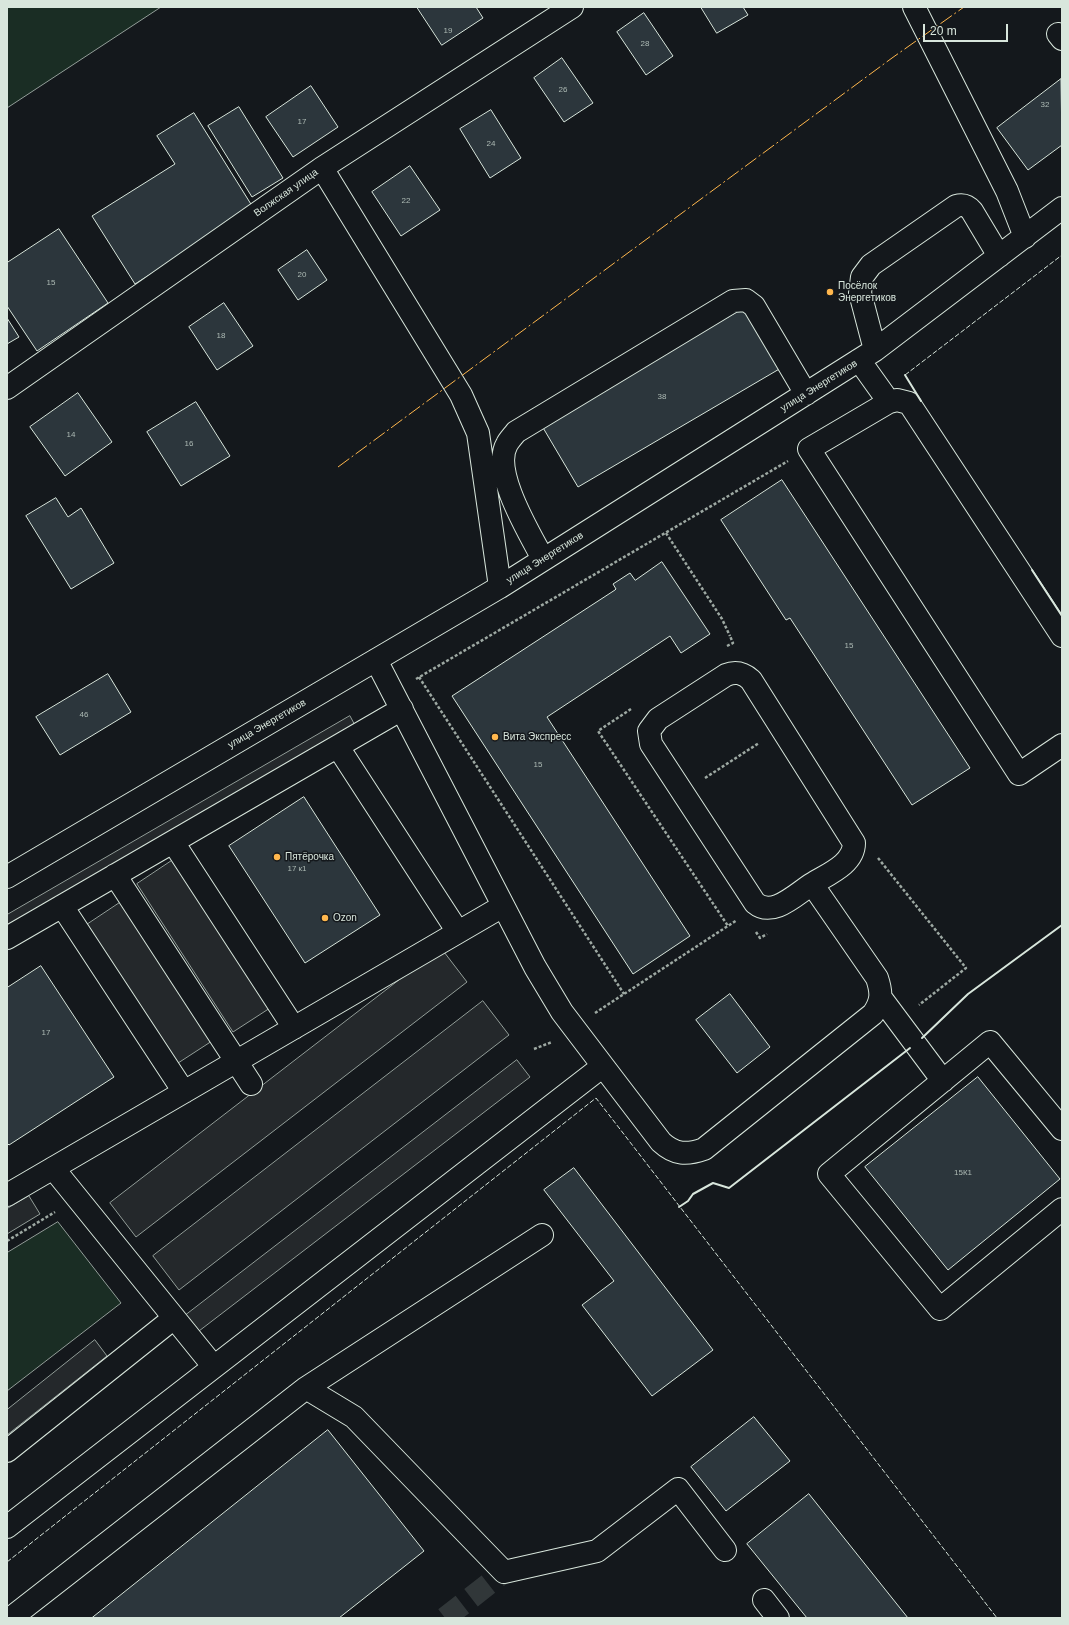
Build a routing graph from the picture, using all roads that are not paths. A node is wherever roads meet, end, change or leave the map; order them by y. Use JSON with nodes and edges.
{"nodes":[{"id":1,"x":572,"y":7,"type":"edge"},
{"id":2,"x":914,"y":7,"type":"edge"},
{"id":3,"x":322,"y":168,"type":"junction"},
{"id":4,"x":1062,"y":208,"type":"edge"},
{"id":5,"x":1025,"y":237,"type":"junction"},
{"id":6,"x":999,"y":256,"type":"junction"},
{"id":7,"x":868,"y":355,"type":"junction"},
{"id":8,"x":7,"y":388,"type":"edge"},
{"id":9,"x":806,"y":394,"type":"junction"},
{"id":10,"x":889,"y":402,"type":"junction"},
{"id":11,"x":543,"y":559,"type":"junction"},
{"id":12,"x":500,"y":587,"type":"junction"},
{"id":13,"x":1062,"y":636,"type":"edge"},
{"id":14,"x":376,"y":660,"type":"junction"},
{"id":15,"x":402,"y":709,"type":"junction"},
{"id":16,"x":1062,"y":745,"type":"edge"},
{"id":17,"x":338,"y":747,"type":"junction"},
{"id":18,"x":173,"y":842,"type":"junction"},
{"id":19,"x":115,"y":875,"type":"junction"},
{"id":20,"x":7,"y":877,"type":"edge"},
{"id":21,"x":812,"y":884,"type":"junction"},
{"id":22,"x":62,"y":906,"type":"junction"},
{"id":23,"x":503,"y":906,"type":"junction"},
{"id":24,"x":458,"y":932,"type":"junction"},
{"id":25,"x":7,"y":938,"type":"edge"},
{"id":26,"x":881,"y":998,"type":"junction"},
{"id":27,"x":294,"y":1028,"type":"junction"},
{"id":28,"x":236,"y":1062,"type":"junction"},
{"id":29,"x":603,"y":1066,"type":"junction"},
{"id":30,"x":943,"y":1081,"type":"junction"},
{"id":31,"x":251,"y":1084,"type":"dead end"},
{"id":32,"x":184,"y":1092,"type":"junction"},
{"id":33,"x":1062,"y":1129,"type":"edge"},
{"id":34,"x":53,"y":1168,"type":"junction"},
{"id":35,"x":7,"y":1195,"type":"edge"},
{"id":36,"x":1062,"y":1209,"type":"edge"},
{"id":37,"x":542,"y":1235,"type":"dead end"},
{"id":38,"x":174,"y":1318,"type":"junction"},
{"id":39,"x":214,"y":1367,"type":"junction"},
{"id":40,"x":306,"y":1388,"type":"junction"},
{"id":41,"x":7,"y":1451,"type":"edge"},
{"id":42,"x":7,"y":1527,"type":"edge"},
{"id":43,"x":725,"y":1550,"type":"dead end"},
{"id":44,"x":764,"y":1600,"type":"dead end"},
{"id":45,"x":11,"y":1618,"type":"edge"},
{"id":46,"x":778,"y":1618,"type":"edge"}],
"edges":[{"from":1,"to":3,"type":"street","name":"Волжская улица"},
{"from":2,"to":5,"type":"street"},
{"from":3,"to":8,"type":"street","name":"Волжская улица"},
{"from":3,"to":12,"type":"street"},
{"from":4,"to":5,"type":"street","name":"улица Энергетиков"},
{"from":5,"to":6,"type":"street","name":"улица Энергетиков"},
{"from":6,"to":7,"type":"street","name":"улица Энергетиков"},
{"from":6,"to":7,"type":"street"},
{"from":7,"to":9,"type":"street","name":"улица Энергетиков"},
{"from":7,"to":10,"type":"street"},
{"from":9,"to":11,"type":"street","name":"улица Энергетиков"},
{"from":9,"to":11,"type":"street"},
{"from":10,"to":13,"type":"street"},
{"from":10,"to":16,"type":"street"},
{"from":11,"to":12,"type":"street","name":"улица Энергетиков"},
{"from":12,"to":14,"type":"street","name":"улица Энергетиков"},
{"from":14,"to":15,"type":"street"},
{"from":14,"to":20,"type":"street","name":"улица Энергетиков"},
{"from":15,"to":17,"type":"street"},
{"from":15,"to":23,"type":"street"},
{"from":17,"to":18,"type":"street"},
{"from":17,"to":24,"type":"street"},
{"from":18,"to":19,"type":"street"},
{"from":18,"to":27,"type":"street"},
{"from":19,"to":22,"type":"street"},
{"from":19,"to":28,"type":"street"},
{"from":21,"to":21,"type":"street"},
{"from":21,"to":26,"type":"street"},
{"from":22,"to":25,"type":"street"},
{"from":22,"to":32,"type":"street"},
{"from":23,"to":24,"type":"street"},
{"from":23,"to":29,"type":"street"},
{"from":24,"to":27,"type":"street"},
{"from":26,"to":29,"type":"street"},
{"from":26,"to":30,"type":"street"},
{"from":27,"to":28,"type":"street"},
{"from":28,"to":31,"type":"street"},
{"from":28,"to":32,"type":"street"},
{"from":29,"to":39,"type":"street"},
{"from":30,"to":33,"type":"street"},
{"from":30,"to":36,"type":"street"},
{"from":32,"to":34,"type":"street"},
{"from":34,"to":35,"type":"street"},
{"from":34,"to":38,"type":"street"},
{"from":37,"to":40,"type":"street"},
{"from":38,"to":39,"type":"street"},
{"from":38,"to":41,"type":"street"},
{"from":39,"to":42,"type":"street"},
{"from":40,"to":43,"type":"street"},
{"from":40,"to":45,"type":"street"},
{"from":44,"to":46,"type":"street"}]}
